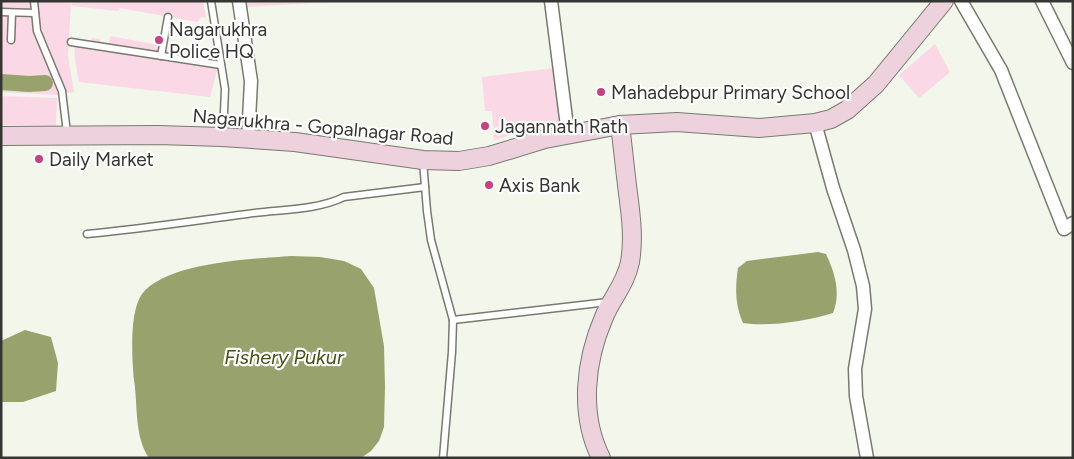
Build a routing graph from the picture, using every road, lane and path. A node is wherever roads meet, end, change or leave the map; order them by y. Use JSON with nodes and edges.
{"nodes":[{"id":1,"x":34,"y":1,"type":"edge"},
{"id":2,"x":211,"y":1,"type":"edge"},
{"id":3,"x":239,"y":1,"type":"edge"},
{"id":4,"x":551,"y":1,"type":"edge"},
{"id":5,"x":944,"y":1,"type":"edge"},
{"id":6,"x":961,"y":1,"type":"edge"},
{"id":7,"x":1042,"y":1,"type":"edge"},
{"id":8,"x":1,"y":12,"type":"edge"},
{"id":9,"x":12,"y":12,"type":"junction"},
{"id":10,"x":36,"y":13,"type":"junction"},
{"id":11,"x":168,"y":18,"type":"dead end"},
{"id":12,"x":11,"y":40,"type":"dead end"},
{"id":13,"x":71,"y":42,"type":"dead end"},
{"id":14,"x":161,"y":56,"type":"junction"},
{"id":15,"x":1073,"y":63,"type":"edge"},
{"id":16,"x":221,"y":65,"type":"junction"},
{"id":17,"x":815,"y":123,"type":"junction"},
{"id":18,"x":620,"y":125,"type":"junction"},
{"id":19,"x":67,"y":134,"type":"junction"},
{"id":20,"x":568,"y":134,"type":"junction"},
{"id":21,"x":1,"y":136,"type":"edge"},
{"id":22,"x":222,"y":137,"type":"junction"},
{"id":23,"x":248,"y":138,"type":"junction"},
{"id":24,"x":423,"y":160,"type":"junction"},
{"id":25,"x":425,"y":187,"type":"junction"},
{"id":26,"x":1073,"y":223,"type":"edge"},
{"id":27,"x":87,"y":234,"type":"dead end"},
{"id":28,"x":613,"y":301,"type":"junction"},
{"id":29,"x":453,"y":320,"type":"junction"},
{"id":30,"x":443,"y":458,"type":"edge"},
{"id":31,"x":601,"y":458,"type":"edge"},
{"id":32,"x":868,"y":458,"type":"edge"}],
"edges":[{"from":1,"to":10,"type":"lane"},
{"from":2,"to":16,"type":"lane"},
{"from":3,"to":23,"type":"street"},
{"from":4,"to":20,"type":"street"},
{"from":5,"to":17,"type":"main road","name":"Nagarukhra - Gopalnagar Road"},
{"from":6,"to":26,"type":"street"},
{"from":7,"to":15,"type":"street"},
{"from":8,"to":9,"type":"lane"},
{"from":9,"to":10,"type":"lane"},
{"from":9,"to":12,"type":"lane"},
{"from":10,"to":19,"type":"lane"},
{"from":11,"to":14,"type":"lane"},
{"from":13,"to":14,"type":"lane"},
{"from":14,"to":16,"type":"lane"},
{"from":16,"to":22,"type":"lane"},
{"from":17,"to":18,"type":"main road","name":"Nagarukhra - Gopalnagar Road"},
{"from":17,"to":32,"type":"street"},
{"from":18,"to":20,"type":"main road","name":"Nagarukhra - Gopalnagar Road"},
{"from":18,"to":28,"type":"main road"},
{"from":19,"to":21,"type":"main road","name":"Nagarukhra - Gopalnagar Road"},
{"from":19,"to":22,"type":"main road","name":"Nagarukhra - Gopalnagar Road"},
{"from":20,"to":24,"type":"main road","name":"Nagarukhra - Gopalnagar Road"},
{"from":22,"to":23,"type":"main road","name":"Nagarukhra - Gopalnagar Road"},
{"from":23,"to":24,"type":"main road","name":"Nagarukhra - Gopalnagar Road"},
{"from":24,"to":25,"type":"lane"},
{"from":25,"to":27,"type":"lane"},
{"from":25,"to":29,"type":"lane"},
{"from":28,"to":29,"type":"lane"},
{"from":28,"to":31,"type":"main road"},
{"from":29,"to":30,"type":"lane"}]}
